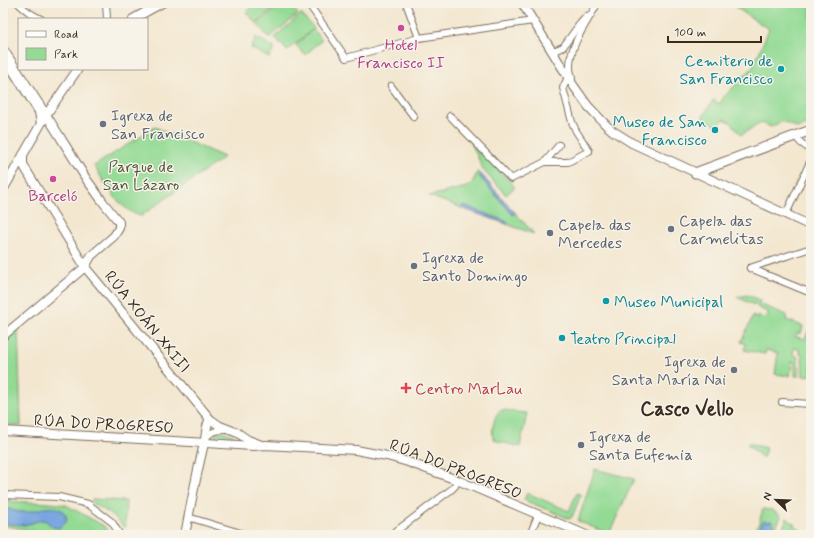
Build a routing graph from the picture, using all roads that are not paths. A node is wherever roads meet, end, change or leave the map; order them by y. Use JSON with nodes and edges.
{"nodes":[{"id":1,"x":18,"y":3,"type":"edge"},
{"id":2,"x":106,"y":3,"type":"edge"},
{"id":3,"x":162,"y":3,"type":"edge"},
{"id":4,"x":308,"y":3,"type":"edge"},
{"id":5,"x":406,"y":3,"type":"edge"},
{"id":6,"x":522,"y":3,"type":"edge"},
{"id":7,"x":596,"y":5,"type":"edge"},
{"id":8,"x":39,"y":18,"type":"edge"},
{"id":9,"x":107,"y":18,"type":"edge"},
{"id":10,"x":135,"y":18,"type":"edge"},
{"id":11,"x":533,"y":21,"type":"junction"},
{"id":12,"x":419,"y":38,"type":"junction"},
{"id":13,"x":3,"y":49,"type":"edge"},
{"id":14,"x":551,"y":50,"type":"junction"},
{"id":15,"x":3,"y":57,"type":"edge"},
{"id":16,"x":571,"y":60,"type":"junction"},
{"id":17,"x":560,"y":65,"type":"junction"},
{"id":18,"x":77,"y":70,"type":"edge"},
{"id":19,"x":568,"y":77,"type":"junction"},
{"id":20,"x":573,"y":85,"type":"junction"},
{"id":21,"x":391,"y":86,"type":"dead end"},
{"id":22,"x":46,"y":115,"type":"junction"},
{"id":23,"x":450,"y":116,"type":"dead end"},
{"id":24,"x":414,"y":117,"type":"dead end"},
{"id":25,"x":40,"y":124,"type":"junction"},
{"id":26,"x":811,"y":130,"type":"edge"},
{"id":27,"x":795,"y":136,"type":"junction"},
{"id":28,"x":559,"y":145,"type":"dead end"},
{"id":29,"x":811,"y":150,"type":"edge"},
{"id":30,"x":23,"y":155,"type":"junction"},
{"id":31,"x":811,"y":160,"type":"edge"},
{"id":32,"x":545,"y":162,"type":"junction"},
{"id":33,"x":695,"y":173,"type":"junction"},
{"id":34,"x":3,"y":190,"type":"edge"},
{"id":35,"x":786,"y":214,"type":"junction"},
{"id":36,"x":811,"y":226,"type":"edge"},
{"id":37,"x":68,"y":238,"type":"junction"},
{"id":38,"x":811,"y":248,"type":"edge"},
{"id":39,"x":91,"y":256,"type":"junction"},
{"id":40,"x":85,"y":267,"type":"junction"},
{"id":41,"x":811,"y":292,"type":"edge"},
{"id":42,"x":3,"y":336,"type":"edge"},
{"id":43,"x":782,"y":402,"type":"dead end"},
{"id":44,"x":810,"y":404,"type":"dead end"},
{"id":45,"x":210,"y":419,"type":"junction"},
{"id":46,"x":3,"y":431,"type":"edge"},
{"id":47,"x":231,"y":431,"type":"junction"},
{"id":48,"x":212,"y":432,"type":"junction"},
{"id":49,"x":204,"y":441,"type":"junction"},
{"id":50,"x":220,"y":444,"type":"junction"},
{"id":51,"x":263,"y":445,"type":"junction"},
{"id":52,"x":457,"y":480,"type":"junction"},
{"id":53,"x":3,"y":495,"type":"edge"},
{"id":54,"x":538,"y":515,"type":"junction"},
{"id":55,"x":188,"y":517,"type":"junction"},
{"id":56,"x":120,"y":535,"type":"edge"},
{"id":57,"x":185,"y":535,"type":"edge"},
{"id":58,"x":247,"y":535,"type":"edge"},
{"id":59,"x":391,"y":535,"type":"edge"},
{"id":60,"x":530,"y":535,"type":"edge"},
{"id":61,"x":586,"y":535,"type":"edge"}],
"edges":[{"from":1,"to":8,"type":"street"},
{"from":2,"to":9,"type":"street"},
{"from":3,"to":10,"type":"street"},
{"from":4,"to":12,"type":"street"},
{"from":5,"to":12,"type":"street"},
{"from":6,"to":11,"type":"street"},
{"from":7,"to":14,"type":"street"},
{"from":7,"to":16,"type":"street"},
{"from":11,"to":12,"type":"street"},
{"from":11,"to":14,"type":"street"},
{"from":13,"to":22,"type":"street"},
{"from":14,"to":17,"type":"street"},
{"from":15,"to":25,"type":"street"},
{"from":16,"to":17,"type":"street"},
{"from":16,"to":20,"type":"street"},
{"from":17,"to":19,"type":"street"},
{"from":18,"to":22,"type":"street"},
{"from":19,"to":20,"type":"street"},
{"from":19,"to":32,"type":"street"},
{"from":20,"to":33,"type":"street"},
{"from":21,"to":24,"type":"street"},
{"from":22,"to":25,"type":"street"},
{"from":22,"to":39,"type":"street"},
{"from":23,"to":32,"type":"street"},
{"from":25,"to":30,"type":"street"},
{"from":26,"to":27,"type":"main road"},
{"from":27,"to":29,"type":"street"},
{"from":27,"to":33,"type":"main road"},
{"from":28,"to":32,"type":"street"},
{"from":30,"to":34,"type":"street"},
{"from":30,"to":37,"type":"street","name":"RÚA XOÁN XXIII"},
{"from":31,"to":35,"type":"street"},
{"from":33,"to":35,"type":"street"},
{"from":35,"to":36,"type":"street"},
{"from":37,"to":39,"type":"street","name":"RÚA XOÁN XXIII"},
{"from":37,"to":40,"type":"street","name":"RÚA XOÁN XXIII"},
{"from":38,"to":41,"type":"street"},
{"from":39,"to":40,"type":"street"},
{"from":40,"to":42,"type":"street"},
{"from":40,"to":45,"type":"street","name":"RÚA XOÁN XXIII"},
{"from":43,"to":44,"type":"street"},
{"from":45,"to":47,"type":"street","name":"RÚA XOÁN XXIII"},
{"from":45,"to":48,"type":"street"},
{"from":45,"to":49,"type":"street"},
{"from":46,"to":49,"type":"street","name":"RÚA DO PROGRESO"},
{"from":47,"to":48,"type":"street"},
{"from":47,"to":50,"type":"street"},
{"from":47,"to":51,"type":"street","name":"RÚA DO PROGRESO"},
{"from":48,"to":49,"type":"street"},
{"from":48,"to":50,"type":"street"},
{"from":49,"to":50,"type":"street","name":"RÚA DO PROGRESO"},
{"from":49,"to":55,"type":"street"},
{"from":50,"to":51,"type":"street","name":"RÚA DO PROGRESO"},
{"from":51,"to":52,"type":"street","name":"RÚA DO PROGRESO"},
{"from":52,"to":54,"type":"street","name":"RÚA DO PROGRESO"},
{"from":52,"to":59,"type":"street"},
{"from":53,"to":56,"type":"street"},
{"from":54,"to":60,"type":"street"},
{"from":54,"to":61,"type":"street","name":"RÚA DO PROGRESO"},
{"from":55,"to":57,"type":"street"},
{"from":55,"to":58,"type":"street"}]}
